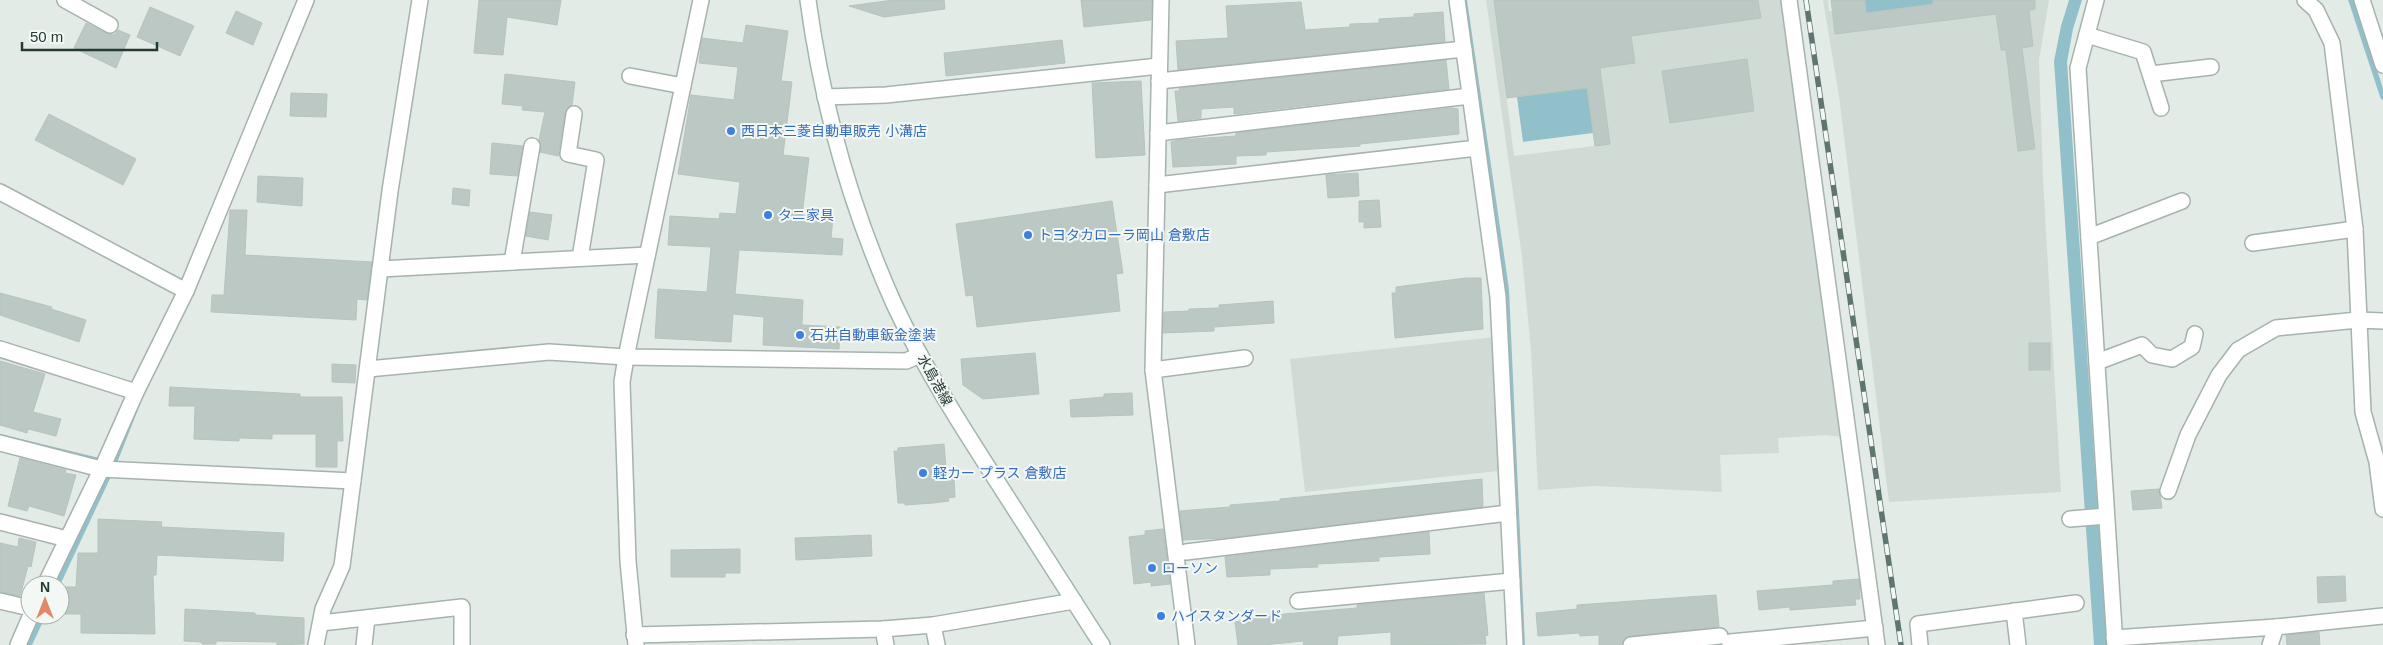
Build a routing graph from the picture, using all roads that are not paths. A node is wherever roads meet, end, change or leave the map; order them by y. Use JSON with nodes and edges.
{"nodes":[{"id":1,"x":65,"y":0,"type":"edge"},
{"id":2,"x":306,"y":0,"type":"edge"},
{"id":3,"x":420,"y":0,"type":"edge"},
{"id":4,"x":701,"y":0,"type":"edge"},
{"id":5,"x":808,"y":0,"type":"edge"},
{"id":6,"x":1160,"y":0,"type":"edge"},
{"id":7,"x":1457,"y":0,"type":"edge"},
{"id":8,"x":1789,"y":0,"type":"edge"},
{"id":9,"x":2096,"y":0,"type":"edge"},
{"id":10,"x":2305,"y":0,"type":"edge"},
{"id":11,"x":2362,"y":0,"type":"edge"},
{"id":12,"x":110,"y":25,"type":"dead end"},
{"id":13,"x":2087,"y":35,"type":"junction"},
{"id":14,"x":1464,"y":48,"type":"junction"},
{"id":15,"x":2383,"y":65,"type":"edge"},
{"id":16,"x":2211,"y":67,"type":"dead end"},
{"id":17,"x":1159,"y":74,"type":"junction"},
{"id":18,"x":2151,"y":74,"type":"junction"},
{"id":19,"x":630,"y":76,"type":"dead end"},
{"id":20,"x":683,"y":86,"type":"junction"},
{"id":21,"x":1470,"y":96,"type":"junction"},
{"id":22,"x":825,"y":97,"type":"junction"},
{"id":23,"x":2161,"y":108,"type":"dead end"},
{"id":24,"x":574,"y":114,"type":"dead end"},
{"id":25,"x":1158,"y":133,"type":"junction"},
{"id":26,"x":532,"y":146,"type":"dead end"},
{"id":27,"x":1477,"y":148,"type":"junction"},
{"id":28,"x":1157,"y":184,"type":"junction"},
{"id":29,"x":0,"y":192,"type":"edge"},
{"id":30,"x":2182,"y":201,"type":"dead end"},
{"id":31,"x":2355,"y":229,"type":"junction"},
{"id":32,"x":2089,"y":237,"type":"junction"},
{"id":33,"x":2253,"y":243,"type":"dead end"},
{"id":34,"x":647,"y":255,"type":"junction"},
{"id":35,"x":580,"y":258,"type":"junction"},
{"id":36,"x":512,"y":262,"type":"junction"},
{"id":37,"x":380,"y":269,"type":"junction"},
{"id":38,"x":186,"y":291,"type":"junction"},
{"id":39,"x":2358,"y":320,"type":"junction"},
{"id":40,"x":2383,"y":321,"type":"edge"},
{"id":41,"x":2194,"y":334,"type":"dead end"},
{"id":42,"x":0,"y":349,"type":"edge"},
{"id":43,"x":920,"y":355,"type":"junction"},
{"id":44,"x":626,"y":357,"type":"junction"},
{"id":45,"x":1244,"y":358,"type":"dead end"},
{"id":46,"x":2097,"y":362,"type":"junction"},
{"id":47,"x":368,"y":369,"type":"junction"},
{"id":48,"x":1154,"y":370,"type":"junction"},
{"id":49,"x":136,"y":392,"type":"junction"},
{"id":50,"x":0,"y":443,"type":"edge"},
{"id":51,"x":106,"y":467,"type":"junction"},
{"id":52,"x":353,"y":481,"type":"junction"},
{"id":53,"x":2168,"y":491,"type":"dead end"},
{"id":54,"x":2383,"y":509,"type":"edge"},
{"id":55,"x":1508,"y":513,"type":"junction"},
{"id":56,"x":2104,"y":517,"type":"junction"},
{"id":57,"x":2073,"y":519,"type":"dead end"},
{"id":58,"x":0,"y":522,"type":"edge"},
{"id":59,"x":67,"y":539,"type":"junction"},
{"id":60,"x":1186,"y":552,"type":"dead end"},
{"id":61,"x":50,"y":575,"type":"edge"},
{"id":62,"x":1512,"y":582,"type":"junction"},
{"id":63,"x":0,"y":601,"type":"edge"},
{"id":64,"x":1074,"y":601,"type":"junction"},
{"id":65,"x":1298,"y":601,"type":"dead end"},
{"id":66,"x":2076,"y":603,"type":"dead end"},
{"id":67,"x":20,"y":606,"type":"edge"},
{"id":68,"x":2014,"y":611,"type":"junction"},
{"id":69,"x":2383,"y":616,"type":"edge"},
{"id":70,"x":367,"y":618,"type":"junction"},
{"id":71,"x":321,"y":623,"type":"junction"},
{"id":72,"x":27,"y":625,"type":"edge"},
{"id":73,"x":933,"y":625,"type":"junction"},
{"id":74,"x":2276,"y":627,"type":"junction"},
{"id":75,"x":1875,"y":628,"type":"junction"},
{"id":76,"x":883,"y":630,"type":"junction"},
{"id":77,"x":714,"y":639,"type":"edge"},
{"id":78,"x":635,"y":640,"type":"edge"},
{"id":79,"x":1725,"y":641,"type":"edge"},
{"id":80,"x":2115,"y":641,"type":"edge"},
{"id":81,"x":18,"y":645,"type":"edge"},
{"id":82,"x":316,"y":645,"type":"edge"},
{"id":83,"x":364,"y":645,"type":"edge"},
{"id":84,"x":462,"y":645,"type":"edge"},
{"id":85,"x":886,"y":645,"type":"edge"},
{"id":86,"x":937,"y":645,"type":"edge"},
{"id":87,"x":1102,"y":645,"type":"edge"},
{"id":88,"x":1187,"y":645,"type":"edge"},
{"id":89,"x":1515,"y":645,"type":"edge"},
{"id":90,"x":1631,"y":645,"type":"edge"},
{"id":91,"x":1877,"y":645,"type":"edge"},
{"id":92,"x":1920,"y":645,"type":"edge"},
{"id":93,"x":2018,"y":645,"type":"edge"},
{"id":94,"x":2270,"y":645,"type":"edge"}],
"edges":[{"from":1,"to":12,"type":"street"},
{"from":2,"to":38,"type":"street"},
{"from":3,"to":37,"type":"street"},
{"from":4,"to":20,"type":"street"},
{"from":5,"to":22,"type":"street","name":"水島港線"},
{"from":6,"to":17,"type":"street"},
{"from":7,"to":14,"type":"street"},
{"from":8,"to":75,"type":"street"},
{"from":9,"to":13,"type":"street"},
{"from":10,"to":31,"type":"street"},
{"from":11,"to":15,"type":"street"},
{"from":13,"to":18,"type":"street"},
{"from":13,"to":32,"type":"street"},
{"from":14,"to":17,"type":"street"},
{"from":14,"to":21,"type":"street"},
{"from":16,"to":18,"type":"street"},
{"from":17,"to":22,"type":"street"},
{"from":17,"to":25,"type":"street"},
{"from":18,"to":23,"type":"street"},
{"from":19,"to":20,"type":"street"},
{"from":20,"to":34,"type":"street"},
{"from":21,"to":25,"type":"street"},
{"from":21,"to":27,"type":"street"},
{"from":22,"to":43,"type":"street","name":"水島港線"},
{"from":24,"to":35,"type":"street"},
{"from":25,"to":28,"type":"street"},
{"from":26,"to":36,"type":"street"},
{"from":27,"to":28,"type":"street"},
{"from":27,"to":55,"type":"street"},
{"from":28,"to":48,"type":"street"},
{"from":29,"to":38,"type":"street"},
{"from":30,"to":32,"type":"street"},
{"from":31,"to":33,"type":"street"},
{"from":31,"to":39,"type":"street"},
{"from":32,"to":46,"type":"street"},
{"from":34,"to":35,"type":"street"},
{"from":34,"to":44,"type":"street"},
{"from":35,"to":36,"type":"street"},
{"from":36,"to":37,"type":"street"},
{"from":37,"to":47,"type":"street"},
{"from":38,"to":49,"type":"street"},
{"from":39,"to":40,"type":"street"},
{"from":39,"to":53,"type":"street"},
{"from":39,"to":54,"type":"street"},
{"from":41,"to":46,"type":"street"},
{"from":42,"to":49,"type":"street"},
{"from":43,"to":44,"type":"street"},
{"from":43,"to":64,"type":"street","name":"水島港線"},
{"from":44,"to":47,"type":"street"},
{"from":44,"to":78,"type":"street"},
{"from":45,"to":48,"type":"street"},
{"from":46,"to":56,"type":"street"},
{"from":47,"to":52,"type":"street"},
{"from":48,"to":88,"type":"street"},
{"from":49,"to":51,"type":"street"},
{"from":50,"to":51,"type":"street"},
{"from":51,"to":52,"type":"street"},
{"from":51,"to":59,"type":"street"},
{"from":52,"to":71,"type":"street"},
{"from":55,"to":60,"type":"street"},
{"from":55,"to":62,"type":"street"},
{"from":56,"to":57,"type":"street"},
{"from":56,"to":80,"type":"street"},
{"from":58,"to":59,"type":"street"},
{"from":59,"to":61,"type":"street"},
{"from":62,"to":65,"type":"street"},
{"from":62,"to":89,"type":"street"},
{"from":63,"to":67,"type":"street"},
{"from":64,"to":73,"type":"street"},
{"from":64,"to":87,"type":"street","name":"水島港線"},
{"from":66,"to":68,"type":"street"},
{"from":68,"to":92,"type":"street"},
{"from":68,"to":93,"type":"street"},
{"from":69,"to":74,"type":"street"},
{"from":70,"to":71,"type":"street"},
{"from":70,"to":83,"type":"street"},
{"from":70,"to":84,"type":"street"},
{"from":71,"to":82,"type":"street"},
{"from":72,"to":81,"type":"street"},
{"from":73,"to":76,"type":"street"},
{"from":73,"to":86,"type":"street"},
{"from":74,"to":80,"type":"street"},
{"from":74,"to":94,"type":"street"},
{"from":75,"to":79,"type":"street"},
{"from":75,"to":91,"type":"street"},
{"from":76,"to":77,"type":"street"},
{"from":76,"to":85,"type":"street"},
{"from":77,"to":78,"type":"street"},
{"from":79,"to":90,"type":"street"}]}
